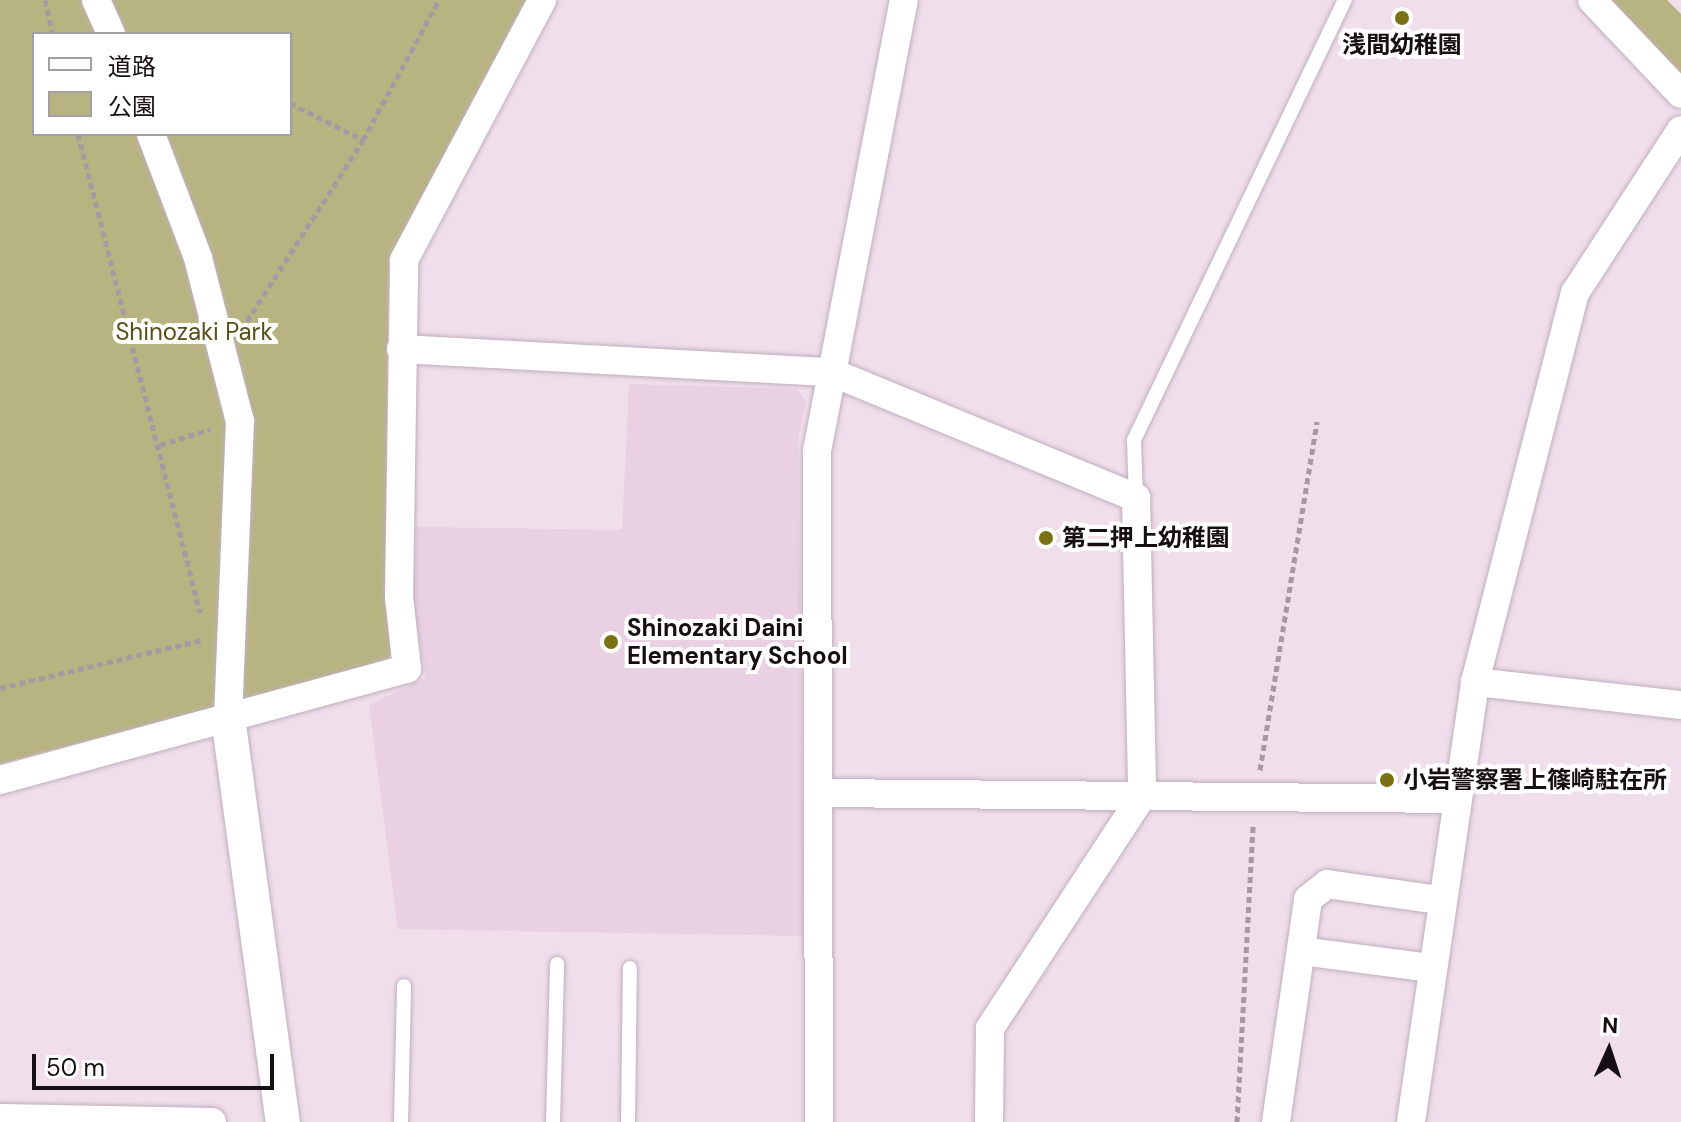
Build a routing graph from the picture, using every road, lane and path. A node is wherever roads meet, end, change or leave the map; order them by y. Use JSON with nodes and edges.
{"nodes":[{"id":1,"x":45,"y":0,"type":"edge"},
{"id":2,"x":96,"y":0,"type":"edge"},
{"id":3,"x":439,"y":0,"type":"edge"},
{"id":4,"x":542,"y":0,"type":"edge"},
{"id":5,"x":904,"y":0,"type":"edge"},
{"id":6,"x":1345,"y":0,"type":"edge"},
{"id":7,"x":1592,"y":0,"type":"edge"},
{"id":8,"x":53,"y":32,"type":"edge"},
{"id":9,"x":110,"y":32,"type":"edge"},
{"id":10,"x":1681,"y":94,"type":"edge"},
{"id":11,"x":292,"y":104,"type":"edge"},
{"id":12,"x":1681,"y":130,"type":"edge"},
{"id":13,"x":79,"y":136,"type":"edge"},
{"id":14,"x":152,"y":136,"type":"edge"},
{"id":15,"x":363,"y":140,"type":"junction"},
{"id":16,"x":247,"y":332,"type":"dead end"},
{"id":17,"x":401,"y":349,"type":"junction"},
{"id":18,"x":831,"y":372,"type":"junction"},
{"id":19,"x":240,"y":421,"type":"junction"},
{"id":20,"x":160,"y":445,"type":"junction"},
{"id":21,"x":1136,"y":498,"type":"junction"},
{"id":22,"x":207,"y":639,"type":"junction"},
{"id":23,"x":208,"y":652,"type":"dead end"},
{"id":24,"x":1475,"y":682,"type":"junction"},
{"id":25,"x":0,"y":688,"type":"edge"},
{"id":26,"x":1681,"y":705,"type":"edge"},
{"id":27,"x":228,"y":717,"type":"junction"},
{"id":28,"x":0,"y":780,"type":"edge"},
{"id":29,"x":820,"y":793,"type":"junction"},
{"id":30,"x":1142,"y":796,"type":"junction"},
{"id":31,"x":1454,"y":799,"type":"junction"},
{"id":32,"x":1440,"y":900,"type":"junction"},
{"id":33,"x":1301,"y":951,"type":"junction"},
{"id":34,"x":557,"y":964,"type":"dead end"},
{"id":35,"x":630,"y":968,"type":"dead end"},
{"id":36,"x":1431,"y":968,"type":"junction"},
{"id":37,"x":404,"y":986,"type":"dead end"},
{"id":38,"x":0,"y":1118,"type":"edge"},
{"id":39,"x":212,"y":1122,"type":"edge"},
{"id":40,"x":283,"y":1122,"type":"edge"},
{"id":41,"x":401,"y":1122,"type":"edge"},
{"id":42,"x":553,"y":1122,"type":"edge"},
{"id":43,"x":628,"y":1122,"type":"edge"},
{"id":44,"x":819,"y":1122,"type":"edge"},
{"id":45,"x":989,"y":1122,"type":"edge"},
{"id":46,"x":1276,"y":1122,"type":"edge"},
{"id":47,"x":1411,"y":1122,"type":"edge"}],
"edges":[{"from":1,"to":8,"type":"path"},
{"from":2,"to":9,"type":"street"},
{"from":3,"to":15,"type":"path"},
{"from":4,"to":17,"type":"street"},
{"from":5,"to":18,"type":"street"},
{"from":6,"to":21,"type":"lane"},
{"from":7,"to":10,"type":"street"},
{"from":11,"to":15,"type":"path"},
{"from":12,"to":24,"type":"street"},
{"from":13,"to":20,"type":"path"},
{"from":14,"to":19,"type":"street"},
{"from":15,"to":16,"type":"path"},
{"from":17,"to":18,"type":"street"},
{"from":17,"to":27,"type":"street"},
{"from":18,"to":21,"type":"street"},
{"from":18,"to":29,"type":"street"},
{"from":19,"to":20,"type":"path"},
{"from":19,"to":27,"type":"street"},
{"from":20,"to":22,"type":"path"},
{"from":21,"to":30,"type":"street"},
{"from":22,"to":23,"type":"path"},
{"from":22,"to":25,"type":"path"},
{"from":24,"to":26,"type":"street"},
{"from":24,"to":31,"type":"street"},
{"from":27,"to":28,"type":"street"},
{"from":27,"to":40,"type":"street"},
{"from":29,"to":30,"type":"street"},
{"from":29,"to":44,"type":"street"},
{"from":30,"to":31,"type":"street"},
{"from":30,"to":45,"type":"street"},
{"from":31,"to":32,"type":"street"},
{"from":32,"to":33,"type":"street"},
{"from":32,"to":36,"type":"street"},
{"from":33,"to":36,"type":"street"},
{"from":33,"to":46,"type":"street"},
{"from":34,"to":42,"type":"lane"},
{"from":35,"to":43,"type":"lane"},
{"from":36,"to":47,"type":"street"},
{"from":37,"to":41,"type":"lane"},
{"from":38,"to":39,"type":"street"}]}
